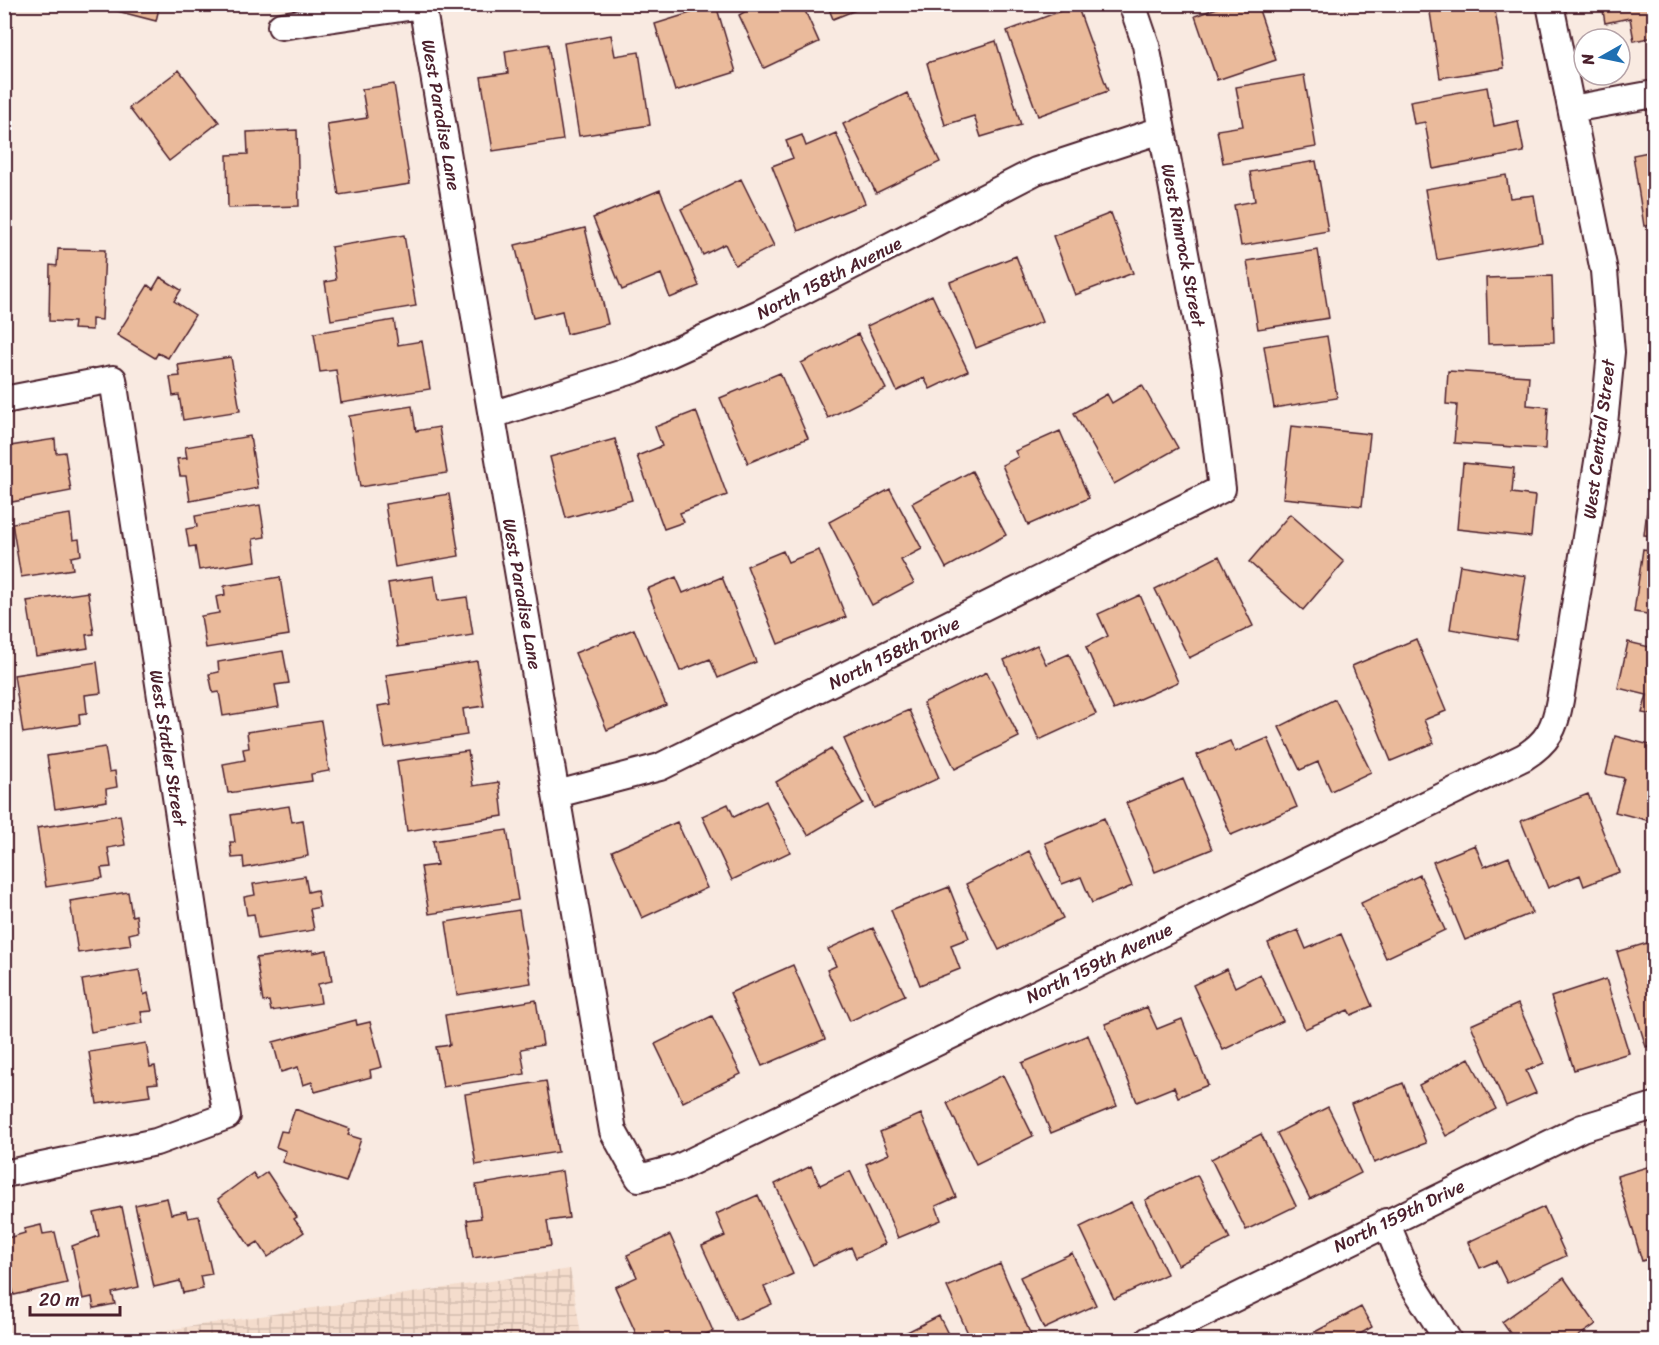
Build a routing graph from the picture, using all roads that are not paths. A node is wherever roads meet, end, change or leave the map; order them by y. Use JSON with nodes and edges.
{"nodes":[{"id":1,"x":1132,"y":4,"type":"edge"},
{"id":2,"x":1550,"y":4,"type":"edge"},
{"id":3,"x":424,"y":5,"type":"edge"},
{"id":4,"x":281,"y":26,"type":"dead end"},
{"id":5,"x":1654,"y":94,"type":"edge"},
{"id":6,"x":1572,"y":109,"type":"junction"},
{"id":7,"x":1161,"y":130,"type":"junction"},
{"id":8,"x":4,"y":400,"type":"edge"},
{"id":9,"x":492,"y":415,"type":"junction"},
{"id":10,"x":1222,"y":489,"type":"joint"},
{"id":11,"x":1552,"y":733,"type":"joint"},
{"id":12,"x":557,"y":794,"type":"junction"},
{"id":13,"x":1654,"y":1106,"type":"edge"},
{"id":14,"x":4,"y":1174,"type":"edge"},
{"id":15,"x":639,"y":1178,"type":"joint"},
{"id":16,"x":1386,"y":1222,"type":"junction"},
{"id":17,"x":1149,"y":1341,"type":"edge"},
{"id":18,"x":1448,"y":1341,"type":"edge"}],
"edges":[{"from":1,"to":7,"type":"street","name":"West Rimrock Street"},
{"from":2,"to":6,"type":"street","name":"West Central Street"},
{"from":3,"to":4,"type":"street"},
{"from":3,"to":9,"type":"street","name":"West Paradise Lane"},
{"from":5,"to":6,"type":"street"},
{"from":6,"to":11,"type":"street","name":"West Central Street"},
{"from":7,"to":9,"type":"street","name":"North 158th Avenue"},
{"from":7,"to":10,"type":"street","name":"West Rimrock Street"},
{"from":8,"to":14,"type":"street","name":"West Statler Street"},
{"from":9,"to":12,"type":"street","name":"West Paradise Lane"},
{"from":10,"to":12,"type":"street","name":"North 158th Drive"},
{"from":11,"to":15,"type":"street","name":"North 159th Avenue"},
{"from":12,"to":15,"type":"street","name":"West Paradise Lane"},
{"from":13,"to":16,"type":"street","name":"North 159th Drive"},
{"from":16,"to":17,"type":"street","name":"North 159th Drive"},
{"from":16,"to":18,"type":"street"}]}
